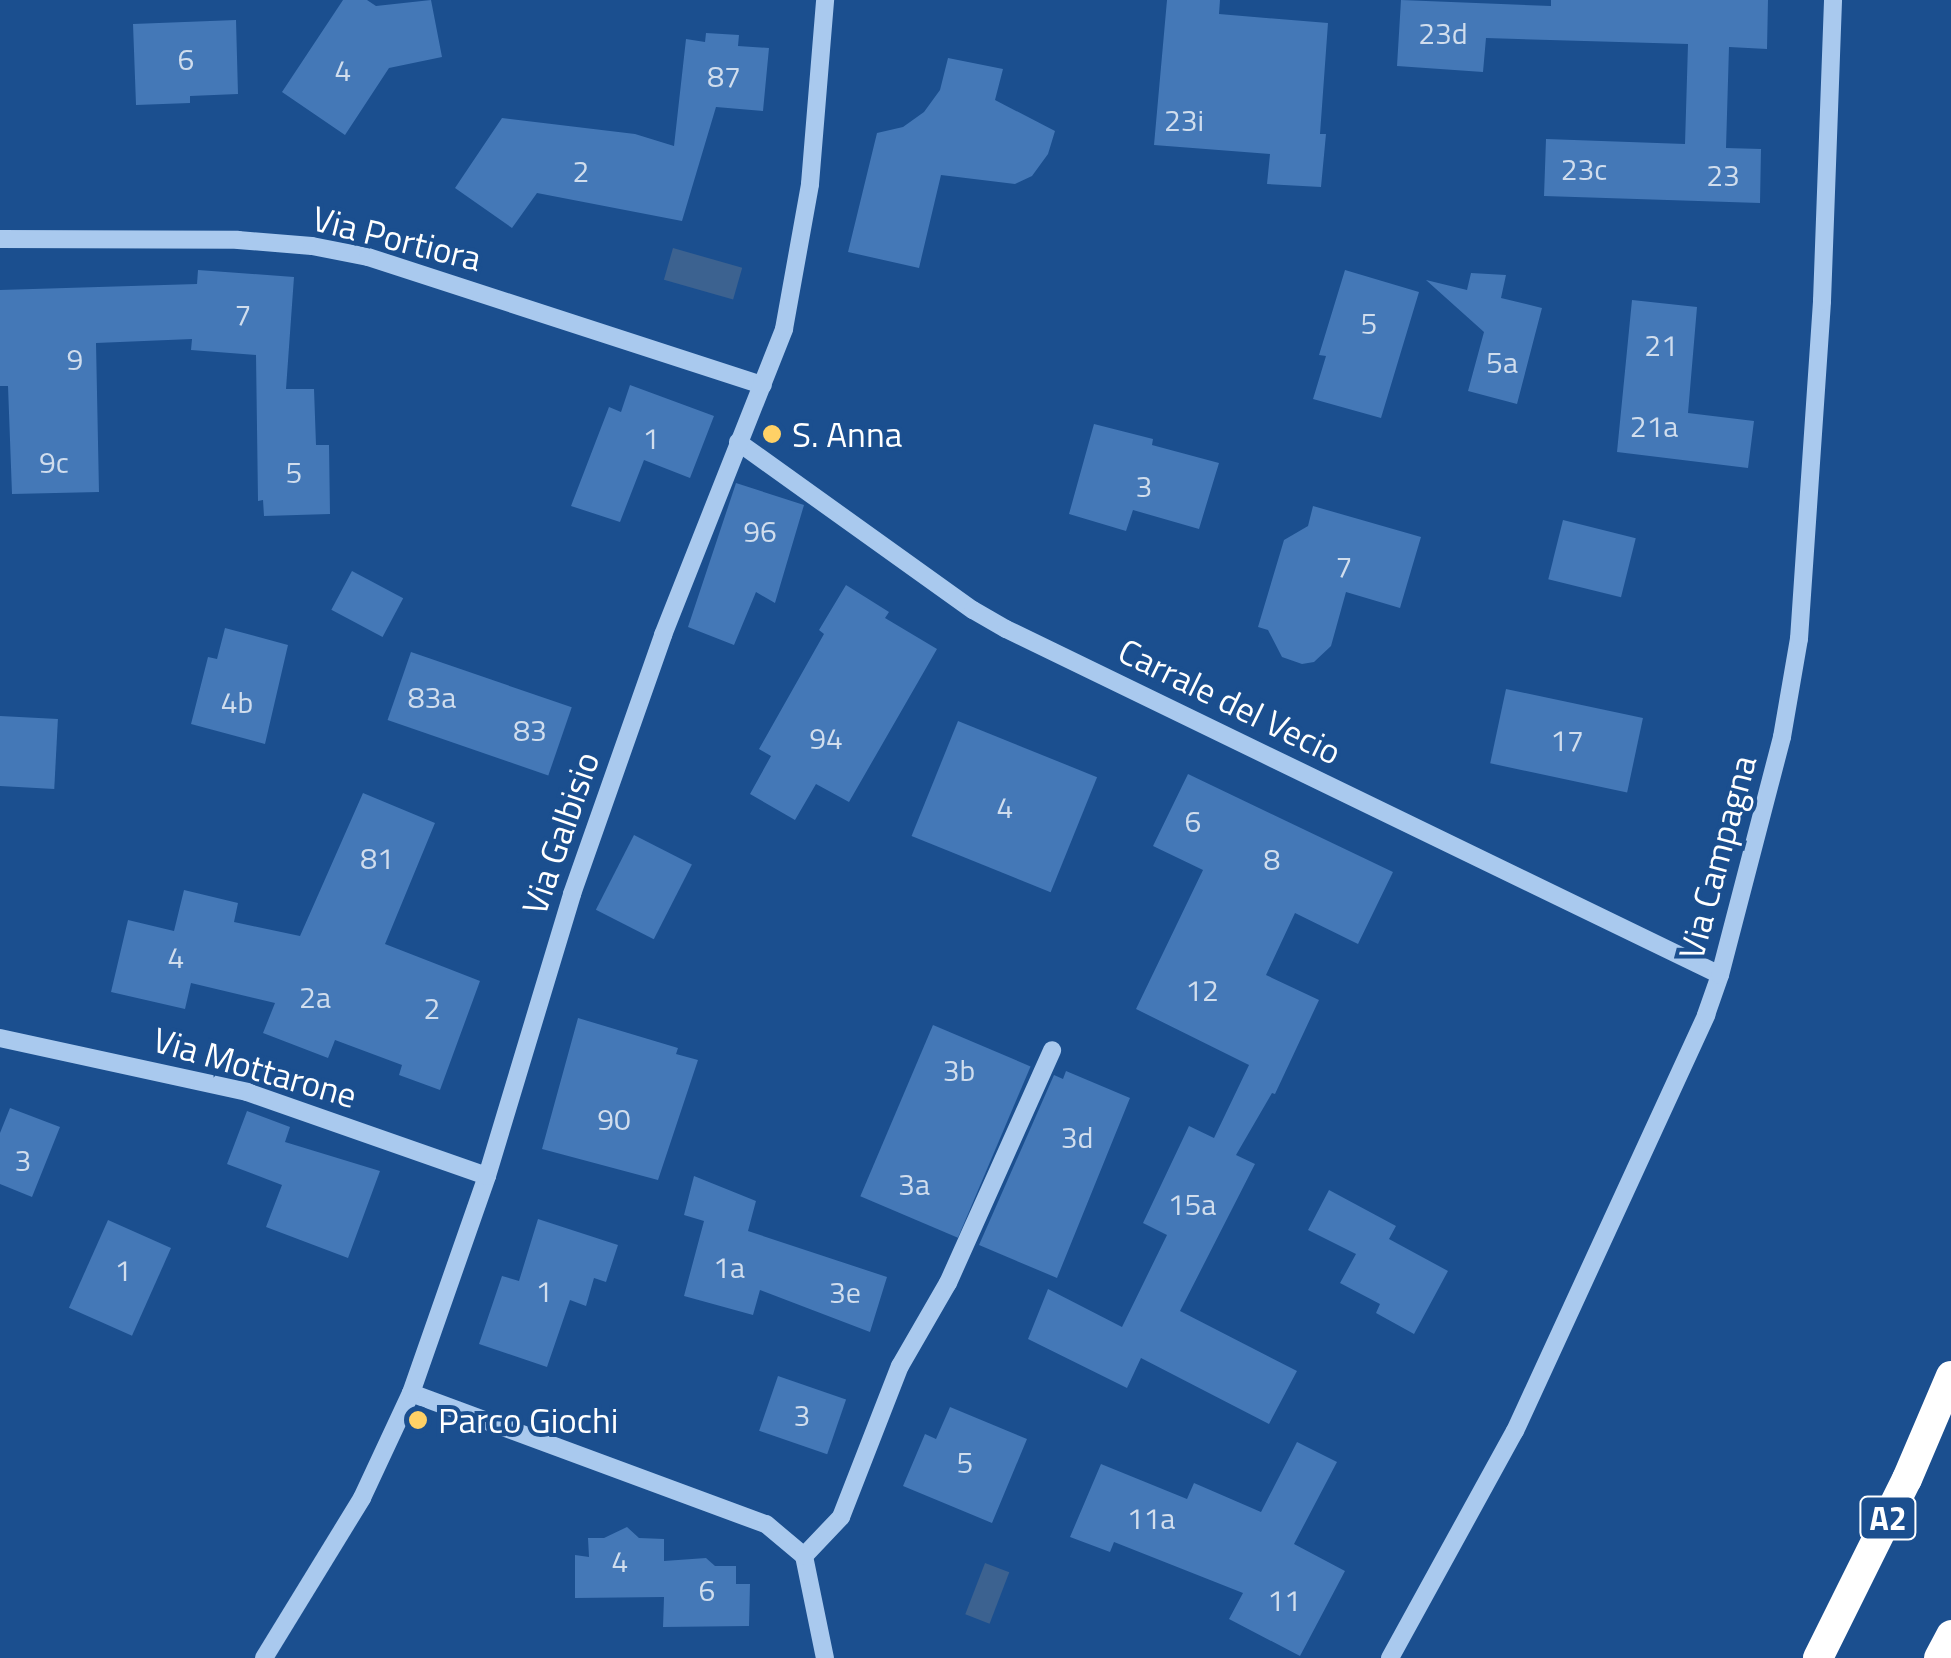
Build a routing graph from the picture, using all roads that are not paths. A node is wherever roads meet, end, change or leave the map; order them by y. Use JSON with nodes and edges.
{"nodes":[{"id":1,"x":824,"y":0,"type":"edge"},
{"id":2,"x":1833,"y":0,"type":"edge"},
{"id":3,"x":0,"y":240,"type":"edge"},
{"id":4,"x":763,"y":385,"type":"junction"},
{"id":5,"x":738,"y":442,"type":"junction"},
{"id":6,"x":1720,"y":975,"type":"junction"},
{"id":7,"x":0,"y":1038,"type":"edge"},
{"id":8,"x":1052,"y":1050,"type":"dead end"},
{"id":9,"x":487,"y":1176,"type":"junction"},
{"id":10,"x":1951,"y":1376,"type":"edge"},
{"id":11,"x":411,"y":1393,"type":"junction"},
{"id":12,"x":804,"y":1556,"type":"junction"},
{"id":13,"x":1951,"y":1635,"type":"edge"},
{"id":14,"x":264,"y":1658,"type":"edge"},
{"id":15,"x":824,"y":1658,"type":"edge"},
{"id":16,"x":1390,"y":1658,"type":"edge"},
{"id":17,"x":1818,"y":1658,"type":"edge"},
{"id":18,"x":1939,"y":1658,"type":"edge"}],
"edges":[{"from":1,"to":4,"type":"street","name":"Via Galbisio"},
{"from":2,"to":6,"type":"street","name":"Via Campagna"},
{"from":3,"to":4,"type":"street","name":"Via Portiora"},
{"from":4,"to":5,"type":"street","name":"Via Galbisio"},
{"from":5,"to":6,"type":"street","name":"Carrale del Vecio"},
{"from":5,"to":9,"type":"street","name":"Via Galbisio"},
{"from":6,"to":16,"type":"street","name":"Via Campagna"},
{"from":7,"to":9,"type":"street","name":"Via Mottarone"},
{"from":8,"to":12,"type":"street"},
{"from":9,"to":11,"type":"street","name":"Via Galbisio"},
{"from":10,"to":17,"type":"highway","number":"A2"},
{"from":11,"to":12,"type":"street"},
{"from":11,"to":14,"type":"street","name":"Via Galbisio"},
{"from":12,"to":15,"type":"street"},
{"from":13,"to":18,"type":"highway"}]}
